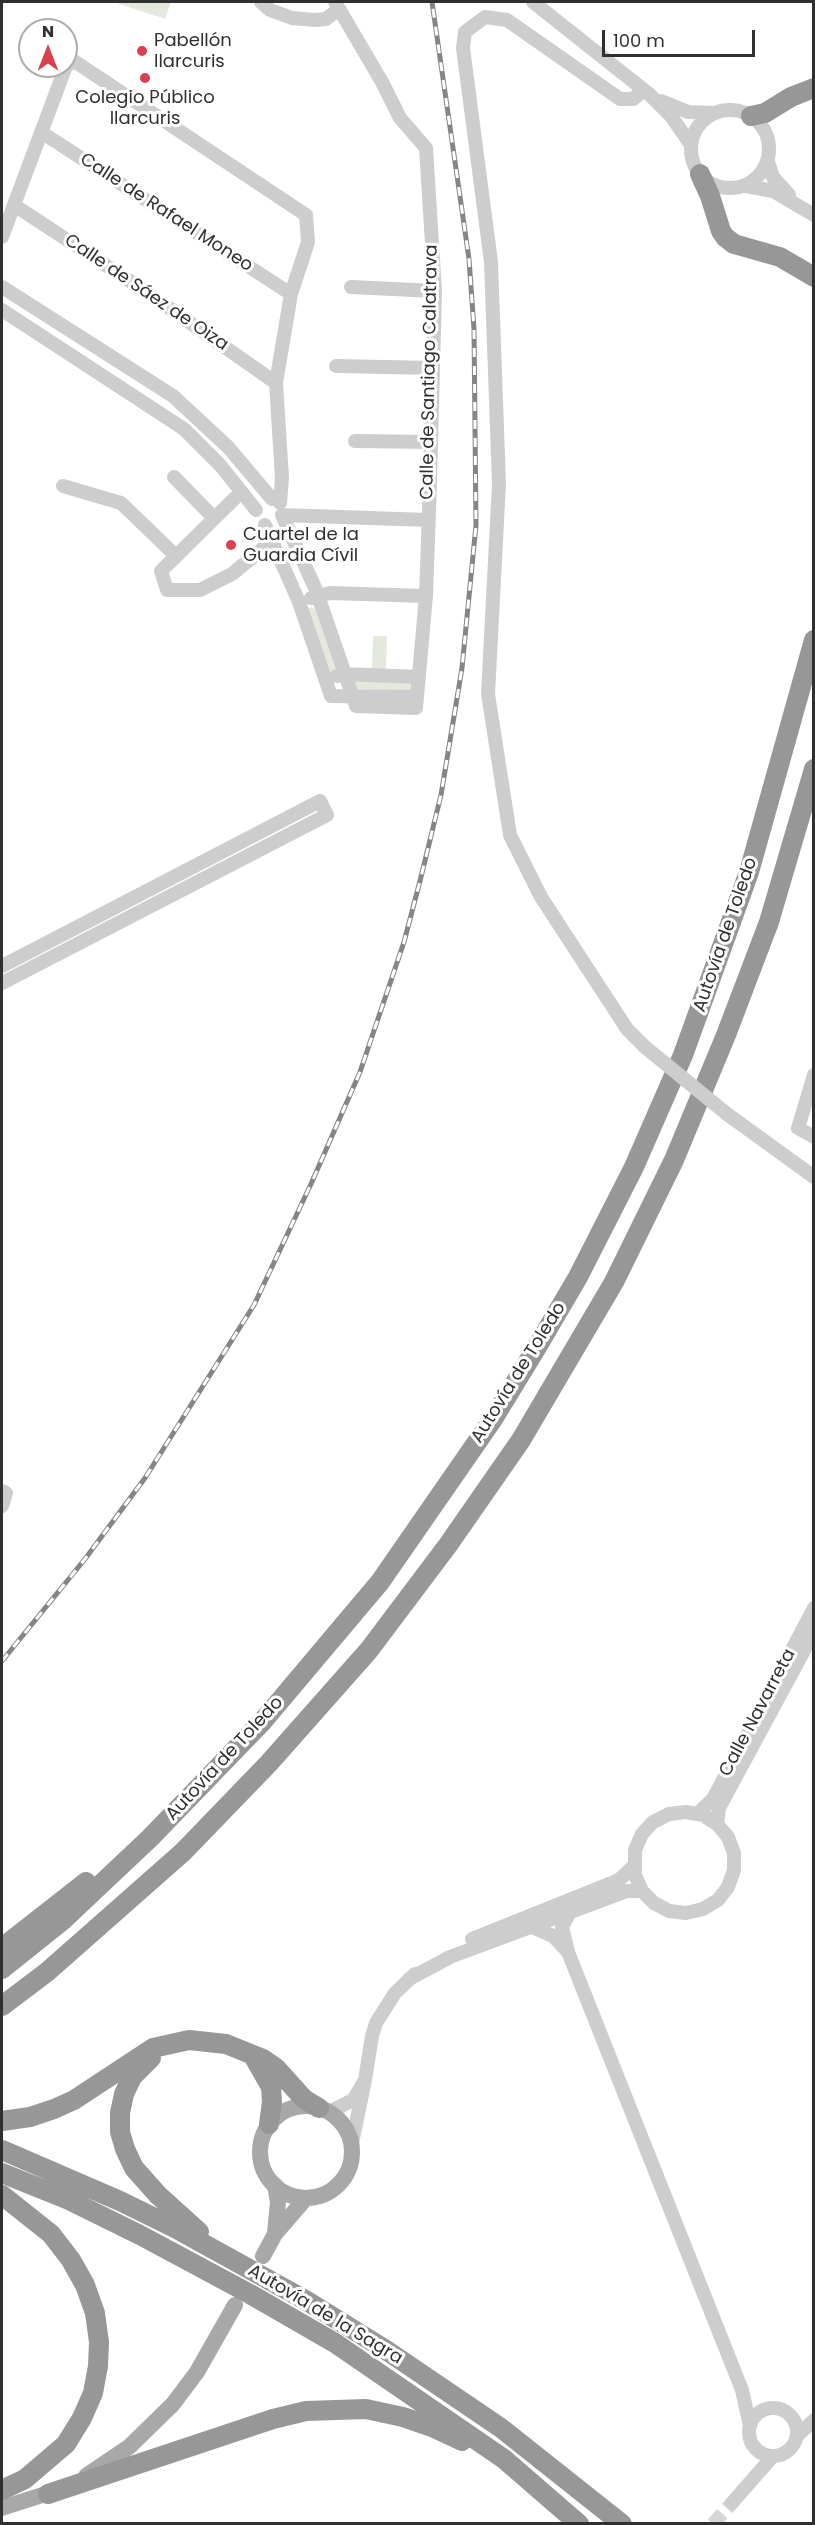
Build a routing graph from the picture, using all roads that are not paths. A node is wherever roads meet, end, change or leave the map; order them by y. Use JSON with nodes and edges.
{"nodes":[{"id":1,"x":261,"y":2,"type":"edge"},
{"id":2,"x":533,"y":2,"type":"edge"},
{"id":3,"x":337,"y":5,"type":"edge"},
{"id":4,"x":78,"y":70,"type":"edge"},
{"id":5,"x":63,"y":78,"type":"edge"},
{"id":6,"x":813,"y":88,"type":"edge"},
{"id":7,"x":646,"y":92,"type":"junction"},
{"id":8,"x":715,"y":113,"type":"junction"},
{"id":9,"x":751,"y":116,"type":"junction"},
{"id":10,"x":41,"y":132,"type":"junction"},
{"id":11,"x":691,"y":145,"type":"junction"},
{"id":12,"x":768,"y":162,"type":"junction"},
{"id":13,"x":700,"y":174,"type":"junction"},
{"id":14,"x":746,"y":186,"type":"junction"},
{"id":15,"x":14,"y":205,"type":"junction"},
{"id":16,"x":799,"y":205,"type":"junction"},
{"id":17,"x":813,"y":215,"type":"edge"},
{"id":18,"x":2,"y":237,"type":"edge"},
{"id":19,"x":813,"y":277,"type":"edge"},
{"id":20,"x":351,"y":286,"type":"dead end"},
{"id":21,"x":2,"y":287,"type":"edge"},
{"id":22,"x":435,"y":291,"type":"junction"},
{"id":23,"x":291,"y":294,"type":"junction"},
{"id":24,"x":2,"y":310,"type":"edge"},
{"id":25,"x":336,"y":366,"type":"dead end"},
{"id":26,"x":433,"y":368,"type":"junction"},
{"id":27,"x":276,"y":383,"type":"junction"},
{"id":28,"x":355,"y":441,"type":"dead end"},
{"id":29,"x":431,"y":442,"type":"junction"},
{"id":30,"x":174,"y":477,"type":"dead end"},
{"id":31,"x":63,"y":486,"type":"dead end"},
{"id":32,"x":235,"y":498,"type":"dead end"},
{"id":33,"x":278,"y":506,"type":"junction"},
{"id":34,"x":256,"y":510,"type":"junction"},
{"id":35,"x":214,"y":518,"type":"junction"},
{"id":36,"x":428,"y":520,"type":"junction"},
{"id":37,"x":266,"y":525,"type":"junction"},
{"id":38,"x":272,"y":541,"type":"junction"},
{"id":39,"x":176,"y":556,"type":"junction"},
{"id":40,"x":317,"y":596,"type":"junction"},
{"id":41,"x":426,"y":596,"type":"junction"},
{"id":42,"x":299,"y":602,"type":"junction"},
{"id":43,"x":813,"y":640,"type":"edge"},
{"id":44,"x":343,"y":674,"type":"junction"},
{"id":45,"x":419,"y":677,"type":"junction"},
{"id":46,"x":325,"y":680,"type":"junction"},
{"id":47,"x":353,"y":701,"type":"junction"},
{"id":48,"x":813,"y":769,"type":"edge"},
{"id":49,"x":2,"y":966,"type":"edge"},
{"id":50,"x":2,"y":983,"type":"edge"},
{"id":51,"x":813,"y":1075,"type":"edge"},
{"id":52,"x":813,"y":1137,"type":"edge"},
{"id":53,"x":813,"y":1177,"type":"edge"},
{"id":54,"x":2,"y":1491,"type":"edge"},
{"id":55,"x":2,"y":1506,"type":"edge"},
{"id":56,"x":813,"y":1608,"type":"edge"},
{"id":57,"x":813,"y":1632,"type":"edge"},
{"id":58,"x":697,"y":1814,"type":"junction"},
{"id":59,"x":717,"y":1824,"type":"junction"},
{"id":60,"x":150,"y":1838,"type":"junction"},
{"id":61,"x":633,"y":1867,"type":"junction"},
{"id":62,"x":642,"y":1891,"type":"junction"},
{"id":63,"x":570,"y":1912,"type":"junction"},
{"id":64,"x":532,"y":1927,"type":"junction"},
{"id":65,"x":2,"y":1948,"type":"edge"},
{"id":66,"x":568,"y":1952,"type":"junction"},
{"id":67,"x":2,"y":1970,"type":"edge"},
{"id":68,"x":47,"y":1972,"type":"junction"},
{"id":69,"x":409,"y":1979,"type":"junction"},
{"id":70,"x":2,"y":2006,"type":"edge"},
{"id":71,"x":2,"y":2019,"type":"edge"},
{"id":72,"x":173,"y":2043,"type":"junction"},
{"id":73,"x":249,"y":2052,"type":"junction"},
{"id":74,"x":365,"y":2080,"type":"junction"},
{"id":75,"x":324,"y":2110,"type":"junction"},
{"id":76,"x":2,"y":2121,"type":"edge"},
{"id":77,"x":269,"y":2124,"type":"junction"},
{"id":78,"x":352,"y":2143,"type":"junction"},
{"id":79,"x":2,"y":2150,"type":"edge"},
{"id":80,"x":2,"y":2173,"type":"edge"},
{"id":81,"x":275,"y":2185,"type":"junction"},
{"id":82,"x":2,"y":2195,"type":"edge"},
{"id":83,"x":306,"y":2198,"type":"junction"},
{"id":84,"x":275,"y":2234,"type":"junction"},
{"id":85,"x":219,"y":2253,"type":"junction"},
{"id":86,"x":263,"y":2256,"type":"dead end"},
{"id":87,"x":235,"y":2305,"type":"dead end"},
{"id":88,"x":742,"y":2390,"type":"junction"},
{"id":89,"x":766,"y":2409,"type":"junction"},
{"id":90,"x":813,"y":2415,"type":"edge"},
{"id":91,"x":791,"y":2416,"type":"junction"},
{"id":92,"x":813,"y":2420,"type":"edge"},
{"id":93,"x":750,"y":2426,"type":"junction"},
{"id":94,"x":796,"y":2436,"type":"junction"},
{"id":95,"x":757,"y":2449,"type":"junction"},
{"id":96,"x":773,"y":2456,"type":"junction"},
{"id":97,"x":755,"y":2476,"type":"junction"},
{"id":98,"x":2,"y":2490,"type":"edge"},
{"id":99,"x":48,"y":2494,"type":"junction"},
{"id":100,"x":732,"y":2503,"type":"tunnel mouth"},
{"id":101,"x":2,"y":2508,"type":"edge"},
{"id":102,"x":577,"y":2522,"type":"edge"},
{"id":103,"x":622,"y":2523,"type":"edge"}],
"edges":[{"from":1,"to":3,"type":"street"},
{"from":2,"to":7,"type":"street"},
{"from":3,"to":22,"type":"street","name":"Calle de Santiago Calatrava"},
{"from":4,"to":23,"type":"street"},
{"from":5,"to":10,"type":"street"},
{"from":6,"to":9,"type":"highway"},
{"from":7,"to":8,"type":"street"},
{"from":7,"to":11,"type":"street"},
{"from":7,"to":53,"type":"street","bridge":true},
{"from":8,"to":9,"type":"street"},
{"from":8,"to":11,"type":"street"},
{"from":9,"to":12,"type":"street"},
{"from":10,"to":15,"type":"street"},
{"from":10,"to":23,"type":"street","name":"Calle de Rafael Moneo"},
{"from":11,"to":13,"type":"street"},
{"from":12,"to":14,"type":"street"},
{"from":12,"to":16,"type":"street"},
{"from":13,"to":14,"type":"street"},
{"from":13,"to":19,"type":"highway"},
{"from":14,"to":16,"type":"street"},
{"from":15,"to":18,"type":"street"},
{"from":15,"to":27,"type":"street","name":"Calle de Sáez de Oiza"},
{"from":16,"to":17,"type":"street"},
{"from":20,"to":22,"type":"street"},
{"from":21,"to":33,"type":"street"},
{"from":22,"to":26,"type":"street","name":"Calle de Santiago Calatrava"},
{"from":23,"to":27,"type":"street"},
{"from":24,"to":34,"type":"street"},
{"from":25,"to":26,"type":"street"},
{"from":26,"to":29,"type":"street","name":"Calle de Santiago Calatrava"},
{"from":27,"to":33,"type":"street"},
{"from":28,"to":29,"type":"street"},
{"from":29,"to":36,"type":"street","name":"Calle de Santiago Calatrava"},
{"from":30,"to":35,"type":"street"},
{"from":31,"to":39,"type":"street"},
{"from":32,"to":35,"type":"street"},
{"from":33,"to":34,"type":"street"},
{"from":33,"to":36,"type":"street"},
{"from":33,"to":37,"type":"street"},
{"from":33,"to":40,"type":"street"},
{"from":34,"to":37,"type":"street"},
{"from":35,"to":39,"type":"street"},
{"from":36,"to":41,"type":"street","name":"Calle de Santiago Calatrava"},
{"from":37,"to":38,"type":"street"},
{"from":38,"to":39,"type":"street"},
{"from":38,"to":42,"type":"street"},
{"from":40,"to":41,"type":"street"},
{"from":40,"to":42,"type":"street"},
{"from":40,"to":44,"type":"street"},
{"from":41,"to":45,"type":"street","name":"Calle de Santiago Calatrava"},
{"from":42,"to":46,"type":"street"},
{"from":43,"to":60,"type":"highway","name":"Autovía de Toledo"},
{"from":44,"to":45,"type":"street"},
{"from":44,"to":46,"type":"street"},
{"from":44,"to":47,"type":"street"},
{"from":45,"to":47,"type":"street","name":"Calle de Santiago Calatrava"},
{"from":46,"to":47,"type":"street"},
{"from":48,"to":68,"type":"highway","name":"Autovía de Toledo"},
{"from":49,"to":50,"type":"street"},
{"from":51,"to":52,"type":"street"},
{"from":54,"to":55,"type":"street"},
{"from":56,"to":58,"type":"street","name":"Calle Navarreta"},
{"from":57,"to":59,"type":"street","name":"Calle Navarreta"},
{"from":58,"to":59,"type":"street"},
{"from":58,"to":61,"type":"street"},
{"from":59,"to":62,"type":"street"},
{"from":60,"to":65,"type":"highway"},
{"from":60,"to":67,"type":"highway","name":"Autovía de Toledo"},
{"from":61,"to":62,"type":"street"},
{"from":61,"to":69,"type":"street"},
{"from":62,"to":63,"type":"street"},
{"from":63,"to":64,"type":"street"},
{"from":63,"to":66,"type":"street"},
{"from":64,"to":66,"type":"street"},
{"from":64,"to":69,"type":"street"},
{"from":66,"to":88,"type":"street"},
{"from":68,"to":70,"type":"highway","name":"Autovía de Toledo"},
{"from":68,"to":71,"type":"highway"},
{"from":69,"to":74,"type":"street"},
{"from":72,"to":73,"type":"highway"},
{"from":72,"to":76,"type":"highway"},
{"from":72,"to":85,"type":"highway"},
{"from":73,"to":75,"type":"highway"},
{"from":73,"to":77,"type":"highway"},
{"from":74,"to":75,"type":"street"},
{"from":74,"to":78,"type":"street"},
{"from":75,"to":77,"type":"main road"},
{"from":75,"to":78,"type":"main road"},
{"from":77,"to":81,"type":"main road"},
{"from":78,"to":83,"type":"main road"},
{"from":79,"to":85,"type":"highway","name":"Autovía de la Sagra"},
{"from":80,"to":102,"type":"highway","name":"Autovía de la Sagra"},
{"from":81,"to":83,"type":"main road"},
{"from":81,"to":84,"type":"main road"},
{"from":82,"to":98,"type":"highway"},
{"from":83,"to":84,"type":"main road"},
{"from":84,"to":86,"type":"main road"},
{"from":85,"to":103,"type":"highway","name":"Autovía de la Sagra"},
{"from":87,"to":99,"type":"main road"},
{"from":88,"to":89,"type":"street"},
{"from":88,"to":93,"type":"street"},
{"from":89,"to":91,"type":"street"},
{"from":89,"to":93,"type":"street"},
{"from":90,"to":91,"type":"street"},
{"from":91,"to":94,"type":"street"},
{"from":92,"to":94,"type":"street"},
{"from":93,"to":95,"type":"street"},
{"from":94,"to":96,"type":"street"},
{"from":95,"to":96,"type":"street"},
{"from":95,"to":97,"type":"street"},
{"from":96,"to":97,"type":"street"},
{"from":97,"to":100,"type":"street"},
{"from":99,"to":101,"type":"main road"},
{"from":99,"to":102,"type":"highway"}]}
